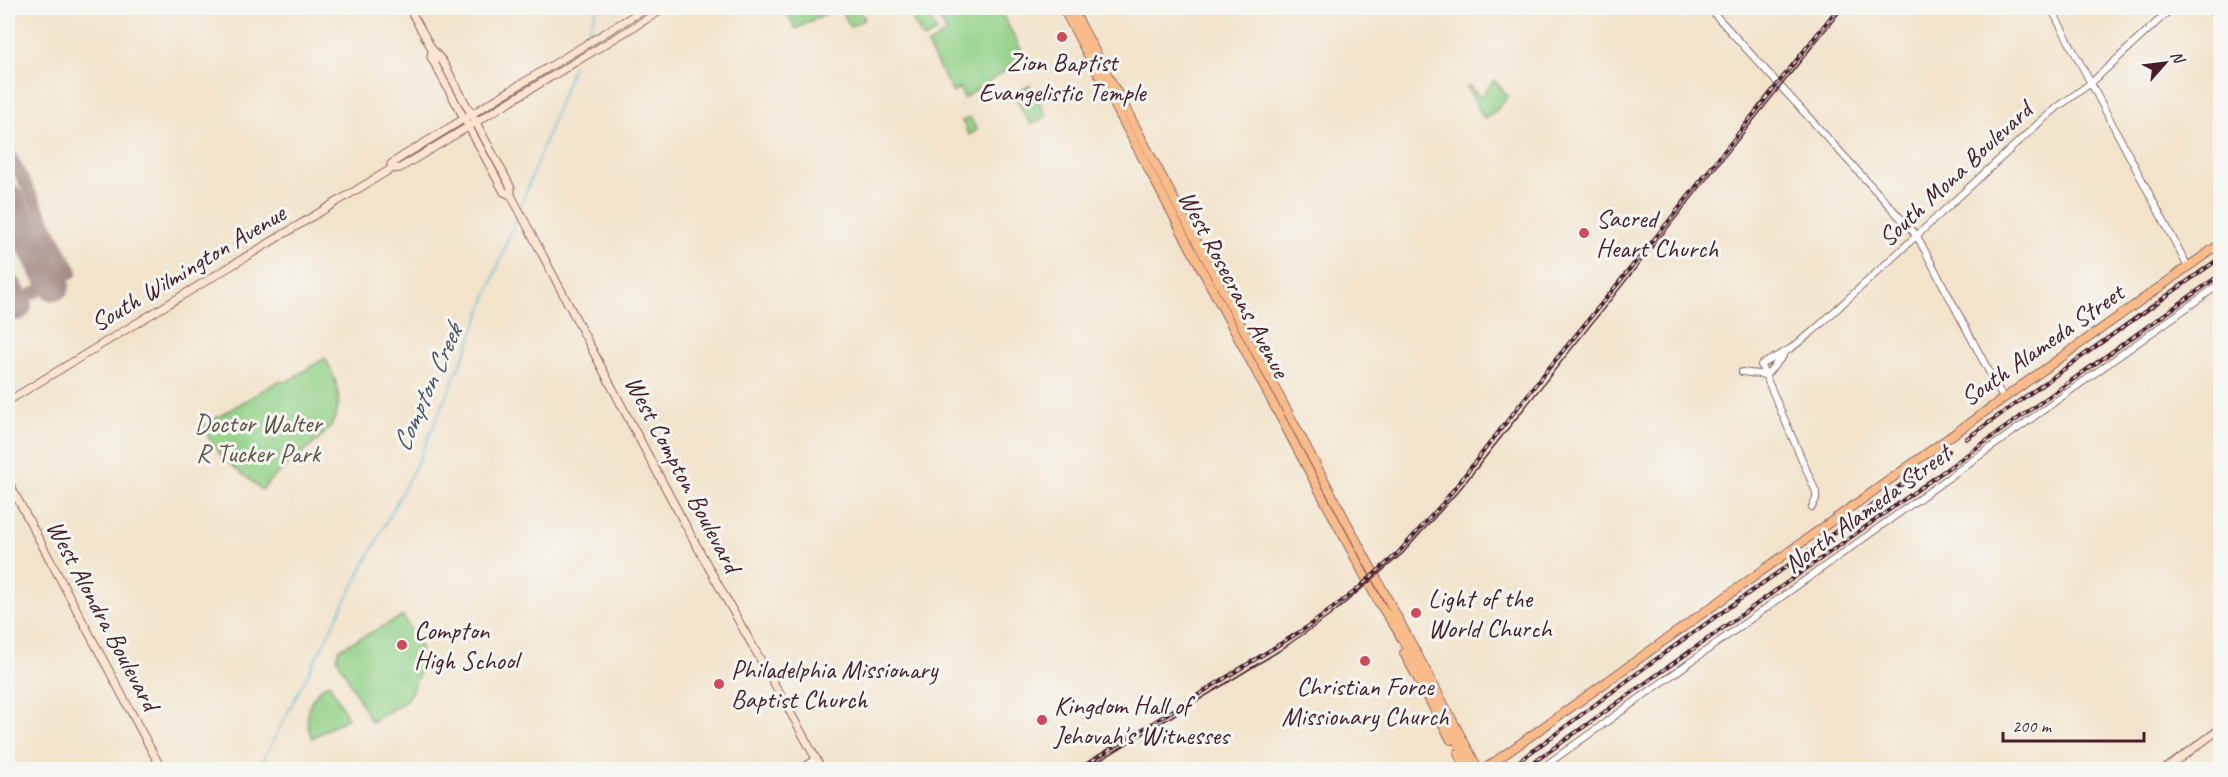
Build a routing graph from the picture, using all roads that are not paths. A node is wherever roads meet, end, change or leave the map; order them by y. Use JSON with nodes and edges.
{"nodes":[{"id":1,"x":409,"y":8,"type":"edge"},
{"id":2,"x":646,"y":8,"type":"edge"},
{"id":3,"x":665,"y":8,"type":"edge"},
{"id":4,"x":1063,"y":8,"type":"edge"},
{"id":5,"x":1072,"y":8,"type":"edge"},
{"id":6,"x":1709,"y":8,"type":"edge"},
{"id":7,"x":2051,"y":8,"type":"edge"},
{"id":8,"x":2172,"y":8,"type":"edge"},
{"id":9,"x":2211,"y":8,"type":"edge"},
{"id":10,"x":2220,"y":25,"type":"edge"},
{"id":11,"x":2091,"y":83,"type":"junction"},
{"id":12,"x":467,"y":116,"type":"junction"},
{"id":13,"x":472,"y":124,"type":"junction"},
{"id":14,"x":391,"y":169,"type":"junction"},
{"id":15,"x":1917,"y":236,"type":"junction"},
{"id":16,"x":2220,"y":244,"type":"edge"},
{"id":17,"x":2188,"y":267,"type":"junction"},
{"id":18,"x":2220,"y":284,"type":"edge"},
{"id":19,"x":1785,"y":353,"type":"junction"},
{"id":20,"x":1743,"y":372,"type":"dead end"},
{"id":21,"x":1766,"y":375,"type":"junction"},
{"id":22,"x":2003,"y":398,"type":"junction"},
{"id":23,"x":8,"y":401,"type":"edge"},
{"id":24,"x":8,"y":481,"type":"edge"},
{"id":25,"x":1812,"y":507,"type":"dead end"},
{"id":26,"x":1829,"y":523,"type":"joint"},
{"id":27,"x":1386,"y":596,"type":"junction"},
{"id":28,"x":1379,"y":603,"type":"junction"},
{"id":29,"x":1439,"y":701,"type":"junction"},
{"id":30,"x":2220,"y":729,"type":"edge"},
{"id":31,"x":817,"y":759,"type":"junction"},
{"id":32,"x":1482,"y":769,"type":"edge"},
{"id":33,"x":162,"y":770,"type":"edge"},
{"id":34,"x":798,"y":770,"type":"edge"},
{"id":35,"x":822,"y":770,"type":"edge"},
{"id":36,"x":1466,"y":770,"type":"edge"},
{"id":37,"x":1473,"y":770,"type":"edge"},
{"id":38,"x":1539,"y":770,"type":"edge"},
{"id":39,"x":2164,"y":770,"type":"edge"}],
"edges":[{"from":1,"to":12,"type":"main road","name":"West Compton Boulevard"},
{"from":2,"to":12,"type":"main road","name":"South Wilmington Avenue"},
{"from":3,"to":13,"type":"main road","name":"South Wilmington Avenue"},
{"from":4,"to":28,"type":"main road","name":"West Rosecrans Avenue"},
{"from":5,"to":27,"type":"main road","name":"West Rosecrans Avenue"},
{"from":6,"to":15,"type":"street"},
{"from":7,"to":11,"type":"street"},
{"from":8,"to":11,"type":"street","name":"South Mona Boulevard"},
{"from":9,"to":10,"type":"main road"},
{"from":11,"to":15,"type":"street","name":"South Mona Boulevard"},
{"from":11,"to":17,"type":"street"},
{"from":12,"to":13,"type":"main road","name":"West Compton Boulevard"},
{"from":12,"to":14,"type":"main road","name":"South Wilmington Avenue"},
{"from":13,"to":14,"type":"main road","name":"South Wilmington Avenue"},
{"from":13,"to":31,"type":"main road","name":"West Compton Boulevard"},
{"from":14,"to":23,"type":"main road","name":"South Wilmington Avenue"},
{"from":15,"to":19,"type":"street","name":"South Mona Boulevard"},
{"from":15,"to":22,"type":"street"},
{"from":16,"to":17,"type":"main road","name":"South Alameda Street"},
{"from":17,"to":22,"type":"main road","name":"South Alameda Street"},
{"from":18,"to":38,"type":"street","name":"North Alameda Street"},
{"from":19,"to":21,"type":"street"},
{"from":19,"to":21,"type":"street","name":"South Mona Boulevard"},
{"from":20,"to":21,"type":"street"},
{"from":21,"to":25,"type":"street"},
{"from":22,"to":26,"type":"main road","name":"South Alameda Street"},
{"from":24,"to":33,"type":"main road","name":"West Alondra Boulevard"},
{"from":26,"to":32,"type":"main road","name":"North Alameda Street"},
{"from":27,"to":29,"type":"main road"},
{"from":27,"to":32,"type":"main road"},
{"from":28,"to":29,"type":"main road"},
{"from":28,"to":36,"type":"main road"},
{"from":29,"to":32,"type":"main road"},
{"from":29,"to":37,"type":"main road"},
{"from":30,"to":39,"type":"main road"},
{"from":31,"to":34,"type":"street"},
{"from":31,"to":35,"type":"main road","name":"West Compton Boulevard"}]}
